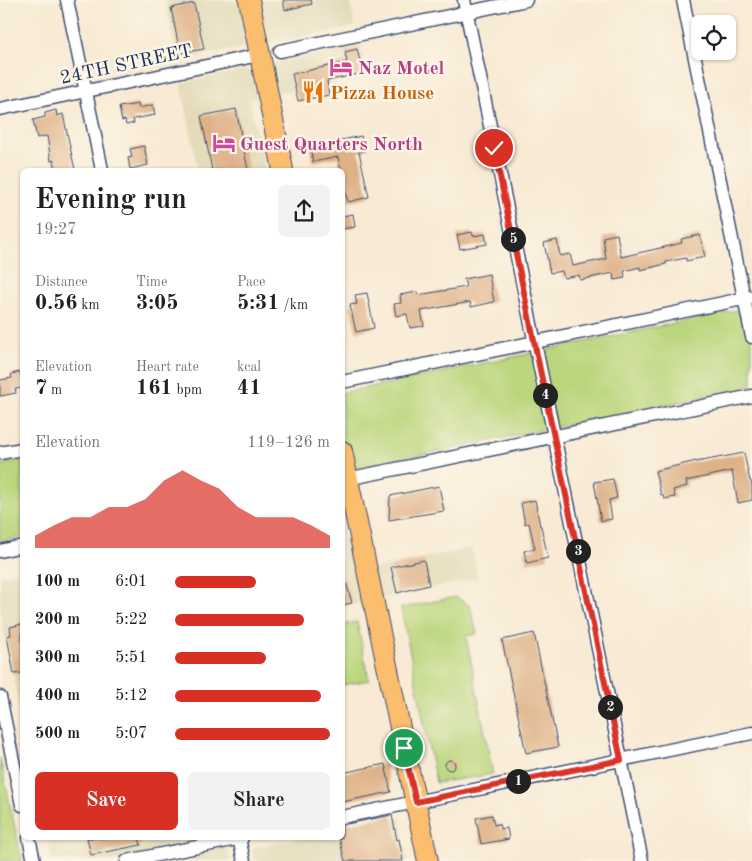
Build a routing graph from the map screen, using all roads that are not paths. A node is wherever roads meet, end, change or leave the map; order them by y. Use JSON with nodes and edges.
{"nodes":[{"id":1,"x":67,"y":0,"type":"edge"},
{"id":2,"x":249,"y":0,"type":"edge"},
{"id":3,"x":526,"y":0,"type":"edge"},
{"id":4,"x":683,"y":0,"type":"edge"},
{"id":5,"x":465,"y":6,"type":"edge"},
{"id":6,"x":280,"y":51,"type":"dead end"},
{"id":7,"x":259,"y":55,"type":"junction"},
{"id":8,"x":86,"y":91,"type":"junction"},
{"id":9,"x":0,"y":108,"type":"edge"},
{"id":10,"x":102,"y":168,"type":"edge"},
{"id":11,"x":284,"y":168,"type":"edge"},
{"id":12,"x":748,"y":298,"type":"edge"},
{"id":13,"x":752,"y":337,"type":"edge"},
{"id":14,"x":534,"y":342,"type":"junction"},
{"id":15,"x":345,"y":381,"type":"edge"},
{"id":16,"x":752,"y":396,"type":"edge"},
{"id":17,"x":554,"y":437,"type":"junction"},
{"id":18,"x":20,"y":449,"type":"edge"},
{"id":19,"x":0,"y":453,"type":"edge"},
{"id":20,"x":345,"y":480,"type":"edge"},
{"id":21,"x":20,"y":546,"type":"edge"},
{"id":22,"x":0,"y":551,"type":"edge"},
{"id":23,"x":0,"y":697,"type":"edge"},
{"id":24,"x":752,"y":733,"type":"edge"},
{"id":25,"x":621,"y":760,"type":"junction"},
{"id":26,"x":20,"y":795,"type":"edge"},
{"id":27,"x":416,"y":802,"type":"junction"},
{"id":28,"x":345,"y":816,"type":"edge"},
{"id":29,"x":29,"y":840,"type":"edge"},
{"id":30,"x":230,"y":840,"type":"edge"},
{"id":31,"x":240,"y":840,"type":"edge"},
{"id":32,"x":34,"y":861,"type":"edge"},
{"id":33,"x":127,"y":861,"type":"edge"},
{"id":34,"x":244,"y":861,"type":"edge"},
{"id":35,"x":428,"y":861,"type":"edge"},
{"id":36,"x":642,"y":861,"type":"edge"}],
"edges":[{"from":1,"to":8,"type":"street"},
{"from":2,"to":7,"type":"main road"},
{"from":3,"to":5,"type":"street"},
{"from":4,"to":12,"type":"street"},
{"from":5,"to":6,"type":"street"},
{"from":5,"to":14,"type":"street"},
{"from":7,"to":8,"type":"street","name":"24TH STREET"},
{"from":7,"to":11,"type":"main road"},
{"from":8,"to":9,"type":"street","name":"24TH STREET"},
{"from":8,"to":10,"type":"street"},
{"from":12,"to":13,"type":"street"},
{"from":12,"to":14,"type":"street"},
{"from":14,"to":15,"type":"street"},
{"from":14,"to":17,"type":"street"},
{"from":16,"to":17,"type":"street"},
{"from":17,"to":20,"type":"street"},
{"from":17,"to":25,"type":"street"},
{"from":18,"to":19,"type":"street"},
{"from":20,"to":27,"type":"main road"},
{"from":21,"to":22,"type":"street"},
{"from":23,"to":26,"type":"street"},
{"from":24,"to":25,"type":"street"},
{"from":25,"to":27,"type":"street"},
{"from":25,"to":36,"type":"street"},
{"from":27,"to":28,"type":"street"},
{"from":27,"to":35,"type":"main road"},
{"from":29,"to":32,"type":"street"},
{"from":30,"to":33,"type":"street"},
{"from":31,"to":34,"type":"street"}]}
